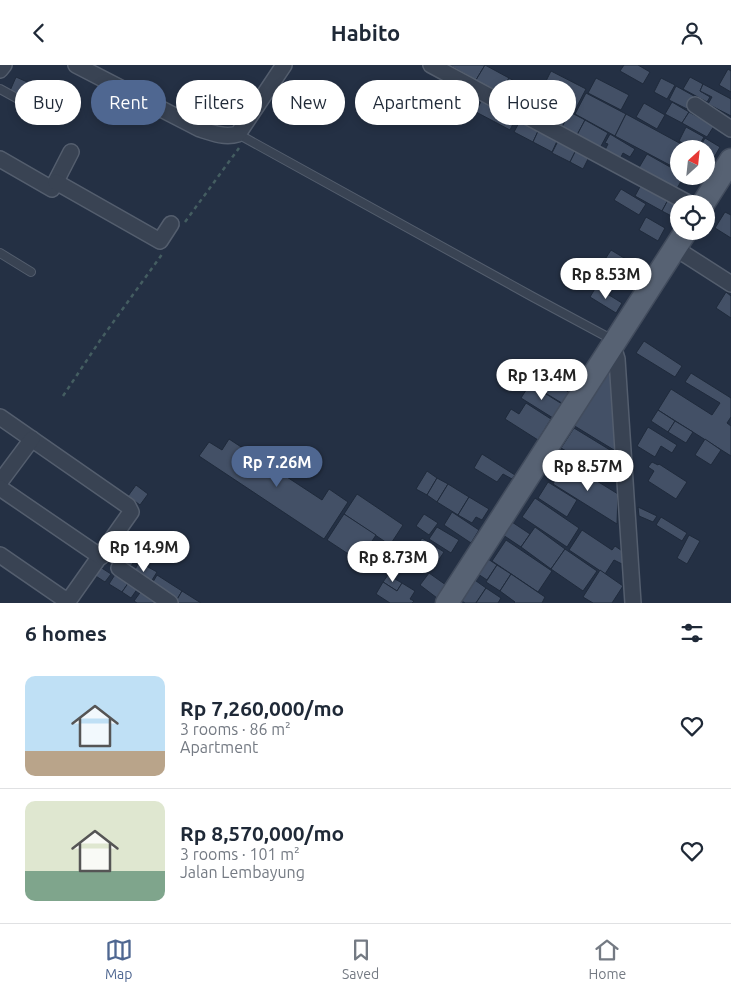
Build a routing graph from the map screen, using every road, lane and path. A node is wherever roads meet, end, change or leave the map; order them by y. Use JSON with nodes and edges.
{"nodes":[{"id":1,"x":4,"y":65,"type":"edge"},
{"id":2,"x":76,"y":65,"type":"edge"},
{"id":3,"x":284,"y":65,"type":"edge"},
{"id":4,"x":431,"y":65,"type":"edge"},
{"id":5,"x":0,"y":70,"type":"edge"},
{"id":6,"x":0,"y":89,"type":"edge"},
{"id":7,"x":15,"y":97,"type":"edge"},
{"id":8,"x":694,"y":105,"type":"dead end"},
{"id":9,"x":731,"y":129,"type":"edge"},
{"id":10,"x":242,"y":136,"type":"junction"},
{"id":11,"x":71,"y":152,"type":"dead end"},
{"id":12,"x":0,"y":159,"type":"edge"},
{"id":13,"x":731,"y":160,"type":"edge"},
{"id":14,"x":56,"y":182,"type":"junction"},
{"id":15,"x":673,"y":195,"type":"edge"},
{"id":16,"x":709,"y":195,"type":"edge"},
{"id":17,"x":176,"y":225,"type":"joint"},
{"id":18,"x":681,"y":240,"type":"edge"},
{"id":19,"x":159,"y":248,"type":"junction"},
{"id":20,"x":0,"y":253,"type":"edge"},
{"id":21,"x":31,"y":272,"type":"dead end"},
{"id":22,"x":731,"y":284,"type":"edge"},
{"id":23,"x":614,"y":343,"type":"junction"},
{"id":24,"x":63,"y":396,"type":"dead end"},
{"id":25,"x":0,"y":417,"type":"edge"},
{"id":26,"x":32,"y":439,"type":"junction"},
{"id":27,"x":0,"y":482,"type":"edge"},
{"id":28,"x":0,"y":488,"type":"edge"},
{"id":29,"x":0,"y":555,"type":"edge"},
{"id":30,"x":101,"y":557,"type":"junction"},
{"id":31,"x":119,"y":568,"type":"dead end"},
{"id":32,"x":170,"y":603,"type":"edge"},
{"id":33,"x":448,"y":603,"type":"edge"},
{"id":34,"x":633,"y":603,"type":"edge"}],
"edges":[{"from":1,"to":5,"type":"street"},
{"from":2,"to":10,"type":"street"},
{"from":3,"to":10,"type":"street"},
{"from":4,"to":15,"type":"street"},
{"from":6,"to":7,"type":"lane"},
{"from":8,"to":9,"type":"street"},
{"from":10,"to":17,"type":"path"},
{"from":10,"to":23,"type":"lane"},
{"from":11,"to":14,"type":"street"},
{"from":12,"to":14,"type":"street"},
{"from":13,"to":16,"type":"main road"},
{"from":14,"to":19,"type":"street"},
{"from":17,"to":19,"type":"street"},
{"from":18,"to":22,"type":"street"},
{"from":18,"to":23,"type":"main road"},
{"from":19,"to":24,"type":"path"},
{"from":20,"to":21,"type":"lane"},
{"from":23,"to":33,"type":"main road"},
{"from":23,"to":34,"type":"street"},
{"from":25,"to":26,"type":"street"},
{"from":26,"to":27,"type":"street"},
{"from":26,"to":30,"type":"street"},
{"from":28,"to":30,"type":"street"},
{"from":29,"to":30,"type":"street"},
{"from":31,"to":32,"type":"street"}]}
